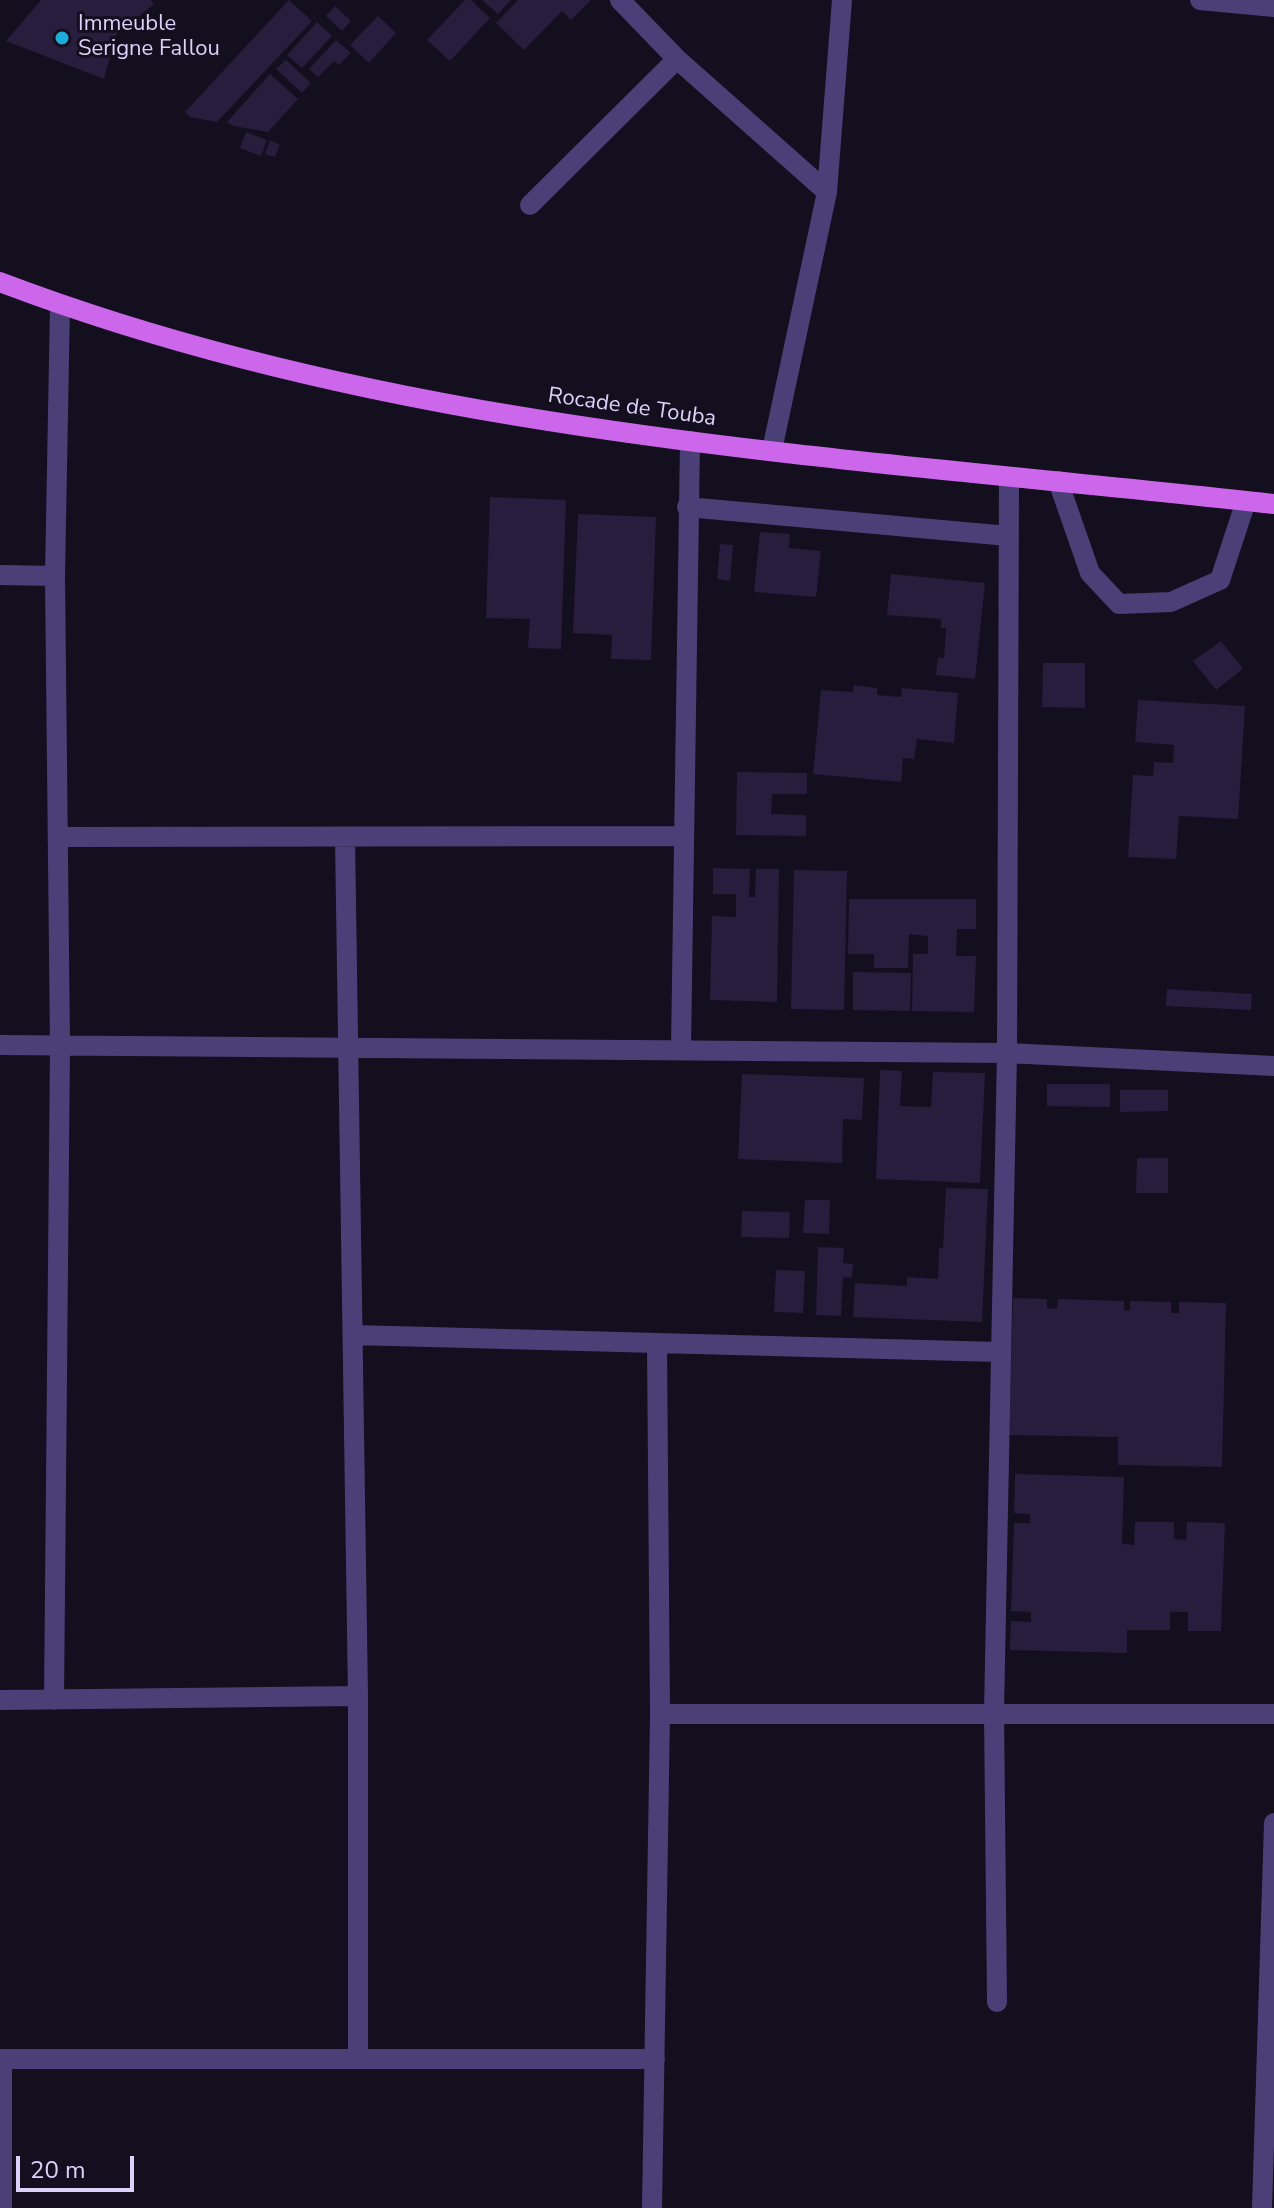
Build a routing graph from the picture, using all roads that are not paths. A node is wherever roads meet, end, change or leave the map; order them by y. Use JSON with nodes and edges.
{"nodes":[{"id":1,"x":620,"y":0,"type":"edge"},
{"id":2,"x":842,"y":0,"type":"edge"},
{"id":3,"x":1200,"y":0,"type":"edge"},
{"id":4,"x":1274,"y":7,"type":"edge"},
{"id":5,"x":677,"y":59,"type":"junction"},
{"id":6,"x":827,"y":192,"type":"junction"},
{"id":7,"x":530,"y":205,"type":"dead end"},
{"id":8,"x":0,"y":282,"type":"edge"},
{"id":9,"x":60,"y":305,"type":"junction"},
{"id":10,"x":690,"y":441,"type":"junction"},
{"id":11,"x":772,"y":450,"type":"junction"},
{"id":12,"x":1009,"y":477,"type":"junction"},
{"id":13,"x":1058,"y":481,"type":"junction"},
{"id":14,"x":1246,"y":501,"type":"junction"},
{"id":15,"x":1274,"y":504,"type":"edge"},
{"id":16,"x":687,"y":507,"type":"junction"},
{"id":17,"x":1008,"y":536,"type":"junction"},
{"id":18,"x":0,"y":575,"type":"edge"},
{"id":19,"x":55,"y":576,"type":"junction"},
{"id":20,"x":683,"y":836,"type":"junction"},
{"id":21,"x":59,"y":837,"type":"junction"},
{"id":22,"x":345,"y":837,"type":"junction"},
{"id":23,"x":0,"y":1045,"type":"edge"},
{"id":24,"x":60,"y":1046,"type":"junction"},
{"id":25,"x":350,"y":1048,"type":"junction"},
{"id":26,"x":681,"y":1048,"type":"junction"},
{"id":27,"x":1007,"y":1053,"type":"junction"},
{"id":28,"x":1274,"y":1066,"type":"edge"},
{"id":29,"x":353,"y":1335,"type":"junction"},
{"id":30,"x":657,"y":1345,"type":"junction"},
{"id":31,"x":999,"y":1352,"type":"junction"},
{"id":32,"x":358,"y":1696,"type":"junction"},
{"id":33,"x":0,"y":1700,"type":"edge"},
{"id":34,"x":54,"y":1700,"type":"junction"},
{"id":35,"x":994,"y":1712,"type":"junction"},
{"id":36,"x":660,"y":1714,"type":"junction"},
{"id":37,"x":1274,"y":1714,"type":"edge"},
{"id":38,"x":1274,"y":1823,"type":"edge"},
{"id":39,"x":997,"y":2002,"type":"dead end"},
{"id":40,"x":358,"y":2058,"type":"junction"},
{"id":41,"x":1,"y":2059,"type":"edge"},
{"id":42,"x":655,"y":2059,"type":"junction"},
{"id":43,"x":2,"y":2208,"type":"edge"},
{"id":44,"x":652,"y":2208,"type":"edge"},
{"id":45,"x":1262,"y":2208,"type":"edge"}],
"edges":[{"from":1,"to":5,"type":"street"},
{"from":2,"to":6,"type":"street"},
{"from":3,"to":4,"type":"street"},
{"from":5,"to":6,"type":"street"},
{"from":5,"to":7,"type":"street"},
{"from":6,"to":11,"type":"street"},
{"from":8,"to":9,"type":"main road","name":"Rocade de Touba"},
{"from":9,"to":10,"type":"main road","name":"Rocade de Touba"},
{"from":9,"to":19,"type":"street"},
{"from":10,"to":11,"type":"main road","name":"Rocade de Touba"},
{"from":10,"to":16,"type":"street"},
{"from":11,"to":12,"type":"main road","name":"Rocade de Touba"},
{"from":12,"to":13,"type":"main road","name":"Rocade de Touba"},
{"from":12,"to":17,"type":"street"},
{"from":13,"to":14,"type":"main road","name":"Rocade de Touba"},
{"from":13,"to":14,"type":"street"},
{"from":14,"to":15,"type":"main road","name":"Rocade de Touba"},
{"from":16,"to":17,"type":"street"},
{"from":16,"to":20,"type":"street"},
{"from":17,"to":27,"type":"street"},
{"from":18,"to":19,"type":"street"},
{"from":19,"to":21,"type":"street"},
{"from":20,"to":22,"type":"street"},
{"from":20,"to":26,"type":"street"},
{"from":21,"to":22,"type":"street"},
{"from":21,"to":24,"type":"street"},
{"from":22,"to":25,"type":"street"},
{"from":23,"to":24,"type":"street"},
{"from":24,"to":25,"type":"street"},
{"from":24,"to":34,"type":"street"},
{"from":25,"to":26,"type":"street"},
{"from":25,"to":29,"type":"street"},
{"from":26,"to":27,"type":"street"},
{"from":27,"to":28,"type":"street"},
{"from":27,"to":31,"type":"street"},
{"from":29,"to":30,"type":"street"},
{"from":29,"to":32,"type":"street"},
{"from":30,"to":31,"type":"street"},
{"from":30,"to":36,"type":"street"},
{"from":31,"to":35,"type":"street"},
{"from":32,"to":34,"type":"street"},
{"from":32,"to":40,"type":"street"},
{"from":33,"to":34,"type":"street"},
{"from":35,"to":36,"type":"street"},
{"from":35,"to":37,"type":"street"},
{"from":35,"to":39,"type":"street"},
{"from":36,"to":42,"type":"street"},
{"from":38,"to":45,"type":"street"},
{"from":40,"to":41,"type":"street"},
{"from":40,"to":42,"type":"street"},
{"from":41,"to":43,"type":"street"},
{"from":42,"to":44,"type":"street"}]}
